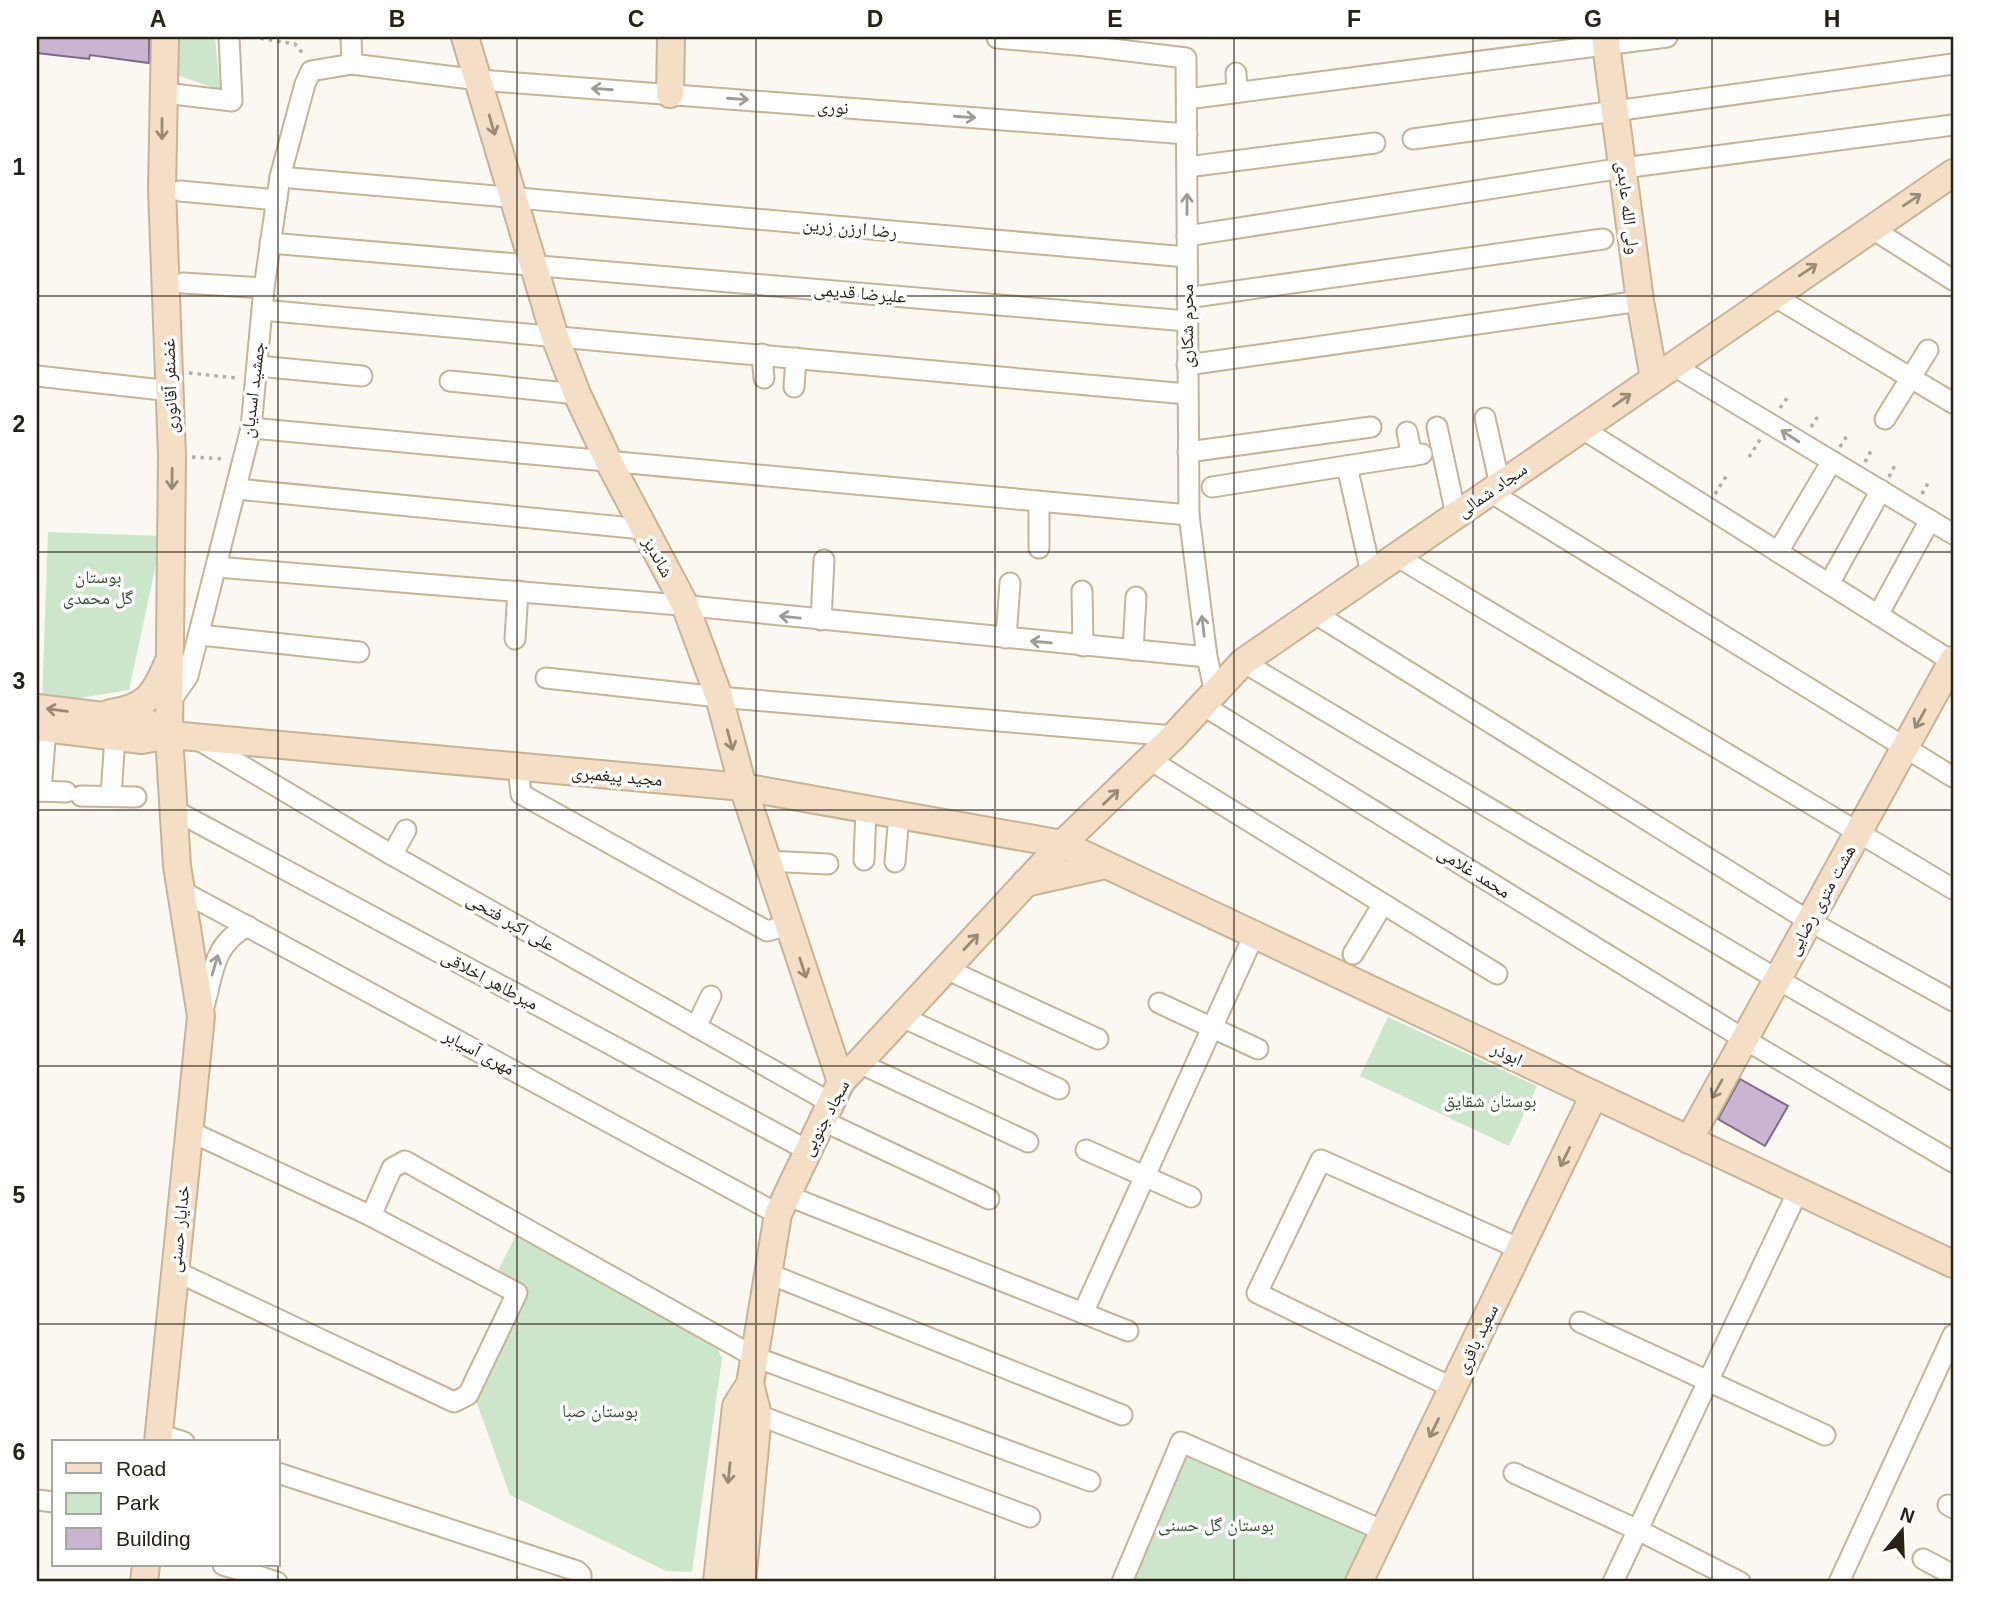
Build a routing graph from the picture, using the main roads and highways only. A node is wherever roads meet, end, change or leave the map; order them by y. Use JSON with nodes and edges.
{"nodes":[{"id":1,"x":165,"y":37,"type":"edge"},
{"id":2,"x":465,"y":37,"type":"edge"},
{"id":3,"x":671,"y":37,"type":"edge"},
{"id":4,"x":1606,"y":41,"type":"edge"},
{"id":5,"x":670,"y":94,"type":"road end"},
{"id":6,"x":1951,"y":176,"type":"edge"},
{"id":7,"x":1664,"y":372,"type":"junction"},
{"id":8,"x":170,"y":657,"type":"junction"},
{"id":9,"x":1953,"y":661,"type":"edge"},
{"id":10,"x":91,"y":715,"type":"junction"},
{"id":11,"x":40,"y":721,"type":"edge"},
{"id":12,"x":181,"y":736,"type":"junction"},
{"id":13,"x":743,"y":787,"type":"junction"},
{"id":14,"x":1062,"y":844,"type":"junction"},
{"id":15,"x":1105,"y":865,"type":"junction"},
{"id":16,"x":1025,"y":883,"type":"junction"},
{"id":17,"x":838,"y":1092,"type":"junction"},
{"id":18,"x":1594,"y":1095,"type":"junction"},
{"id":19,"x":1689,"y":1140,"type":"junction"},
{"id":20,"x":1953,"y":1264,"type":"edge"},
{"id":21,"x":748,"y":1402,"type":"junction"},
{"id":22,"x":158,"y":1438,"type":"edge"},
{"id":23,"x":717,"y":1582,"type":"edge"},
{"id":24,"x":742,"y":1582,"type":"edge"},
{"id":25,"x":1359,"y":1582,"type":"edge"}],
"edges":[{"from":1,"to":8,"type":"main road","name":"غضنفر آقانوری","one_way":true},
{"from":2,"to":13,"type":"main road","name":"شاندیز","one_way":true},
{"from":3,"to":5,"type":"main road"},
{"from":4,"to":7,"type":"main road","name":"ولی الله عابدی"},
{"from":7,"to":6,"type":"main road","name":"سجاد شمالی","one_way":true},
{"from":14,"to":7,"type":"main road","name":"سجاد شمالی","one_way":true},
{"from":8,"to":10,"type":"main road"},
{"from":8,"to":12,"type":"main road","name":"غضنفر آقانوری"},
{"from":9,"to":19,"type":"main road","name":"هشت متری رضایی","one_way":true},
{"from":10,"to":11,"type":"main road","name":"مجید پیغمبری","one_way":true},
{"from":10,"to":12,"type":"main road","name":"مجید پیغمبری"},
{"from":11,"to":12,"type":"main road","name":"مجید پیغمبری"},
{"from":12,"to":13,"type":"main road","name":"مجید پیغمبری"},
{"from":12,"to":22,"type":"main road","name":"خدایار حسنی"},
{"from":13,"to":14,"type":"main road","name":"مجید پیغمبری"},
{"from":13,"to":17,"type":"main road","name":"شاندیز","one_way":true},
{"from":14,"to":15,"type":"main road","name":"ابوذر"},
{"from":14,"to":16,"type":"main road","name":"سجاد جنوبی"},
{"from":15,"to":16,"type":"main road"},
{"from":15,"to":18,"type":"main road","name":"ابوذر"},
{"from":17,"to":16,"type":"main road","name":"سجاد جنوبی","one_way":true},
{"from":17,"to":21,"type":"main road","name":"سجاد جنوبی"},
{"from":18,"to":19,"type":"main road","name":"ابوذر"},
{"from":18,"to":25,"type":"main road","name":"سعید باقری","one_way":true},
{"from":19,"to":20,"type":"main road","name":"ابوذر"},
{"from":21,"to":23,"type":"main road","name":"سجاد جنوبی","one_way":true},
{"from":21,"to":24,"type":"main road","name":"سجاد جنوبی"}]}
